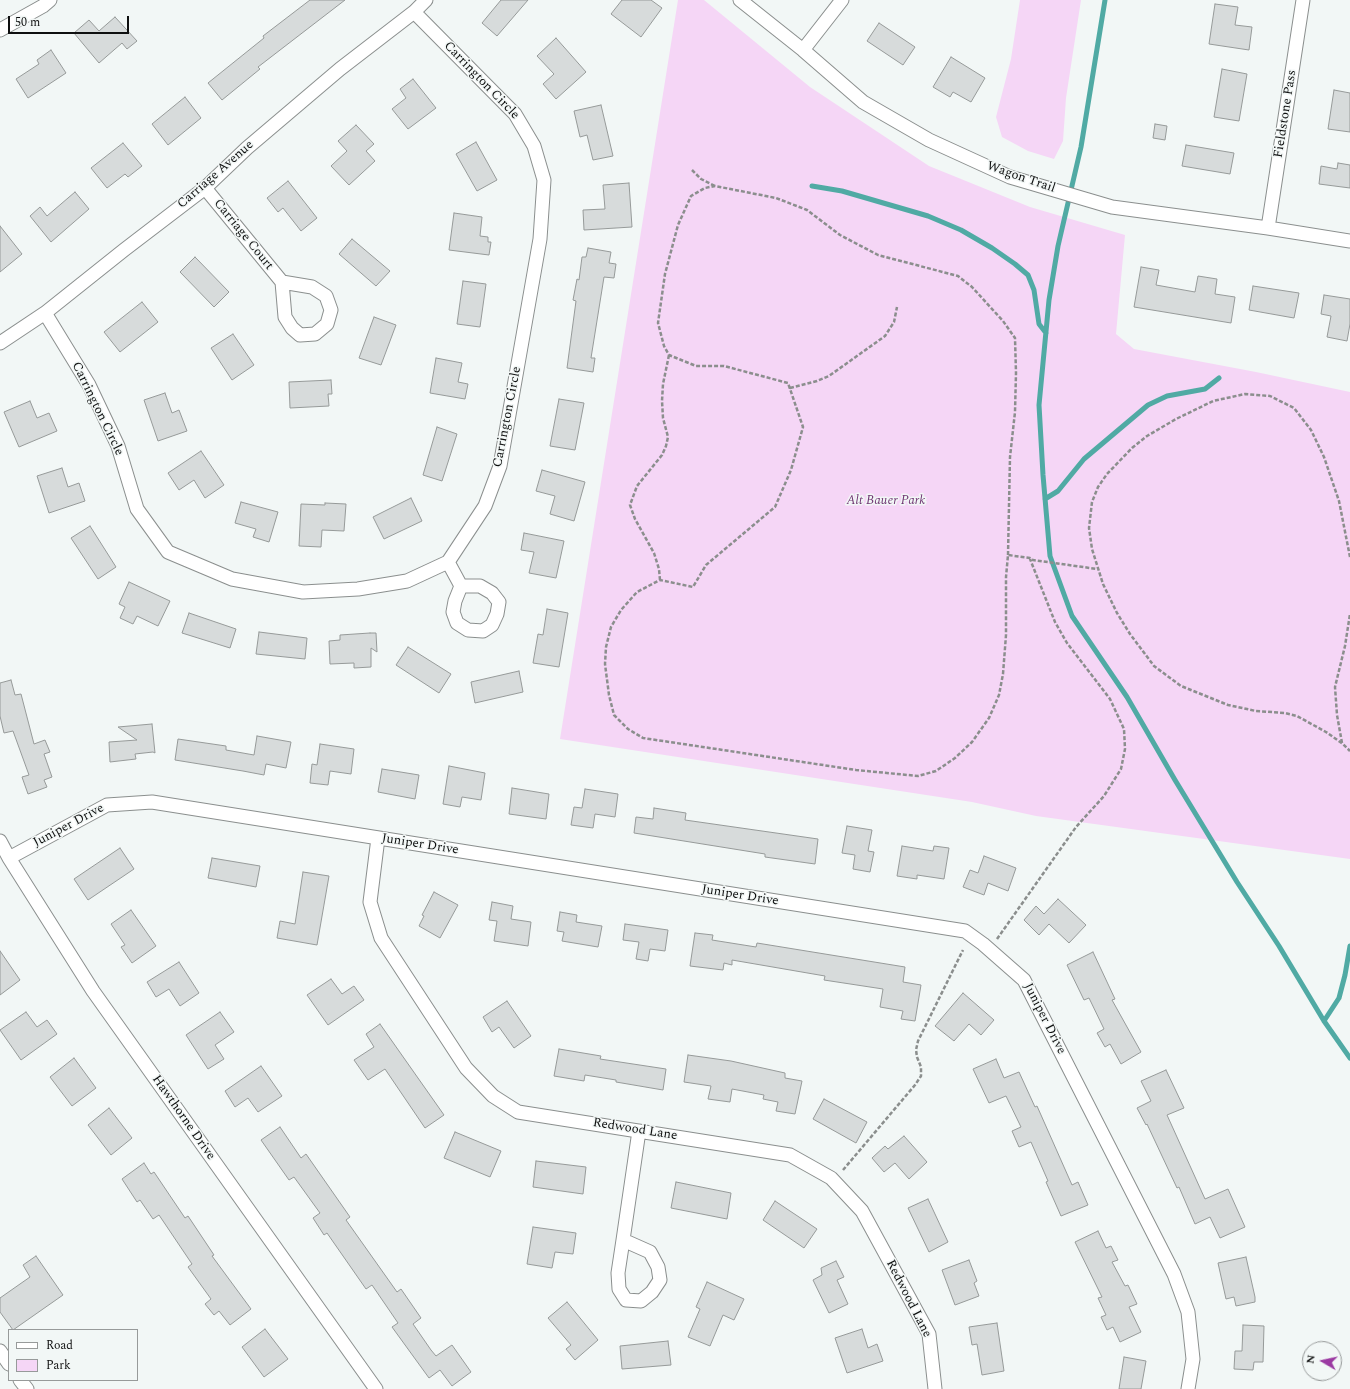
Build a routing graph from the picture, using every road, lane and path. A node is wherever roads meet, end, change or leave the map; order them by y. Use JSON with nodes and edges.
{"nodes":[{"id":1,"x":50,"y":0,"type":"edge"},
{"id":2,"x":426,"y":0,"type":"edge"},
{"id":3,"x":740,"y":0,"type":"edge"},
{"id":4,"x":842,"y":0,"type":"edge"},
{"id":5,"x":1303,"y":0,"type":"edge"},
{"id":6,"x":414,"y":12,"type":"junction"},
{"id":7,"x":0,"y":30,"type":"edge"},
{"id":8,"x":803,"y":50,"type":"junction"},
{"id":9,"x":692,"y":170,"type":"dead end"},
{"id":10,"x":715,"y":186,"type":"junction"},
{"id":11,"x":205,"y":188,"type":"junction"},
{"id":12,"x":1268,"y":228,"type":"junction"},
{"id":13,"x":1350,"y":241,"type":"edge"},
{"id":14,"x":282,"y":282,"type":"junction"},
{"id":15,"x":897,"y":307,"type":"dead end"},
{"id":16,"x":46,"y":313,"type":"junction"},
{"id":17,"x":0,"y":343,"type":"edge"},
{"id":18,"x":669,"y":355,"type":"junction"},
{"id":19,"x":790,"y":388,"type":"junction"},
{"id":20,"x":1008,"y":555,"type":"junction"},
{"id":21,"x":1350,"y":557,"type":"edge"},
{"id":22,"x":1030,"y":558,"type":"junction"},
{"id":23,"x":448,"y":562,"type":"junction"},
{"id":24,"x":1097,"y":569,"type":"junction"},
{"id":25,"x":660,"y":580,"type":"junction"},
{"id":26,"x":461,"y":586,"type":"dead end"},
{"id":27,"x":1350,"y":614,"type":"edge"},
{"id":28,"x":1342,"y":744,"type":"junction"},
{"id":29,"x":1350,"y":751,"type":"edge"},
{"id":30,"x":378,"y":838,"type":"junction"},
{"id":31,"x":0,"y":841,"type":"edge"},
{"id":32,"x":9,"y":858,"type":"junction"},
{"id":33,"x":997,"y":940,"type":"dead end"},
{"id":34,"x":963,"y":950,"type":"dead end"},
{"id":35,"x":639,"y":1131,"type":"junction"},
{"id":36,"x":833,"y":1181,"type":"junction"},
{"id":37,"x":623,"y":1240,"type":"junction"},
{"id":38,"x":0,"y":1351,"type":"edge"},
{"id":39,"x":8,"y":1363,"type":"edge"},
{"id":40,"x":21,"y":1381,"type":"edge"},
{"id":41,"x":27,"y":1389,"type":"edge"},
{"id":42,"x":376,"y":1389,"type":"edge"},
{"id":43,"x":935,"y":1389,"type":"edge"},
{"id":44,"x":1188,"y":1389,"type":"edge"}],
"edges":[{"from":1,"to":7,"type":"street"},
{"from":2,"to":6,"type":"street","name":"Carriage Avenue"},
{"from":3,"to":8,"type":"street","name":"Wagon Trail"},
{"from":4,"to":8,"type":"street"},
{"from":5,"to":12,"type":"street","name":"Fieldstone Pass"},
{"from":6,"to":11,"type":"street","name":"Carriage Avenue"},
{"from":6,"to":23,"type":"street","name":"Carrington Circle"},
{"from":8,"to":12,"type":"street","name":"Wagon Trail"},
{"from":9,"to":10,"type":"path"},
{"from":10,"to":18,"type":"path"},
{"from":10,"to":20,"type":"path"},
{"from":11,"to":14,"type":"street","name":"Carriage Court"},
{"from":11,"to":16,"type":"street","name":"Carriage Avenue"},
{"from":12,"to":13,"type":"street","name":"Wagon Trail"},
{"from":14,"to":14,"type":"street","name":"Carriage Court"},
{"from":15,"to":19,"type":"path"},
{"from":16,"to":17,"type":"street","name":"Carriage Avenue"},
{"from":16,"to":23,"type":"street","name":"Carrington Circle"},
{"from":18,"to":19,"type":"path"},
{"from":18,"to":25,"type":"path"},
{"from":19,"to":25,"type":"path"},
{"from":20,"to":22,"type":"path"},
{"from":20,"to":25,"type":"path"},
{"from":21,"to":24,"type":"path"},
{"from":22,"to":24,"type":"path"},
{"from":22,"to":33,"type":"path"},
{"from":23,"to":26,"type":"street"},
{"from":24,"to":28,"type":"path"},
{"from":27,"to":28,"type":"path"},
{"from":28,"to":29,"type":"path"},
{"from":30,"to":32,"type":"street","name":"Juniper Drive"},
{"from":30,"to":35,"type":"street","name":"Redwood Lane"},
{"from":30,"to":44,"type":"street","name":"Juniper Drive"},
{"from":31,"to":32,"type":"street","name":"Hawthorne Drive"},
{"from":32,"to":42,"type":"street","name":"Hawthorne Drive"},
{"from":34,"to":36,"type":"path"},
{"from":35,"to":36,"type":"street","name":"Redwood Lane"},
{"from":35,"to":37,"type":"street"},
{"from":36,"to":43,"type":"street","name":"Redwood Lane"},
{"from":37,"to":37,"type":"street"},
{"from":38,"to":39,"type":"street"},
{"from":40,"to":41,"type":"street"}]}
